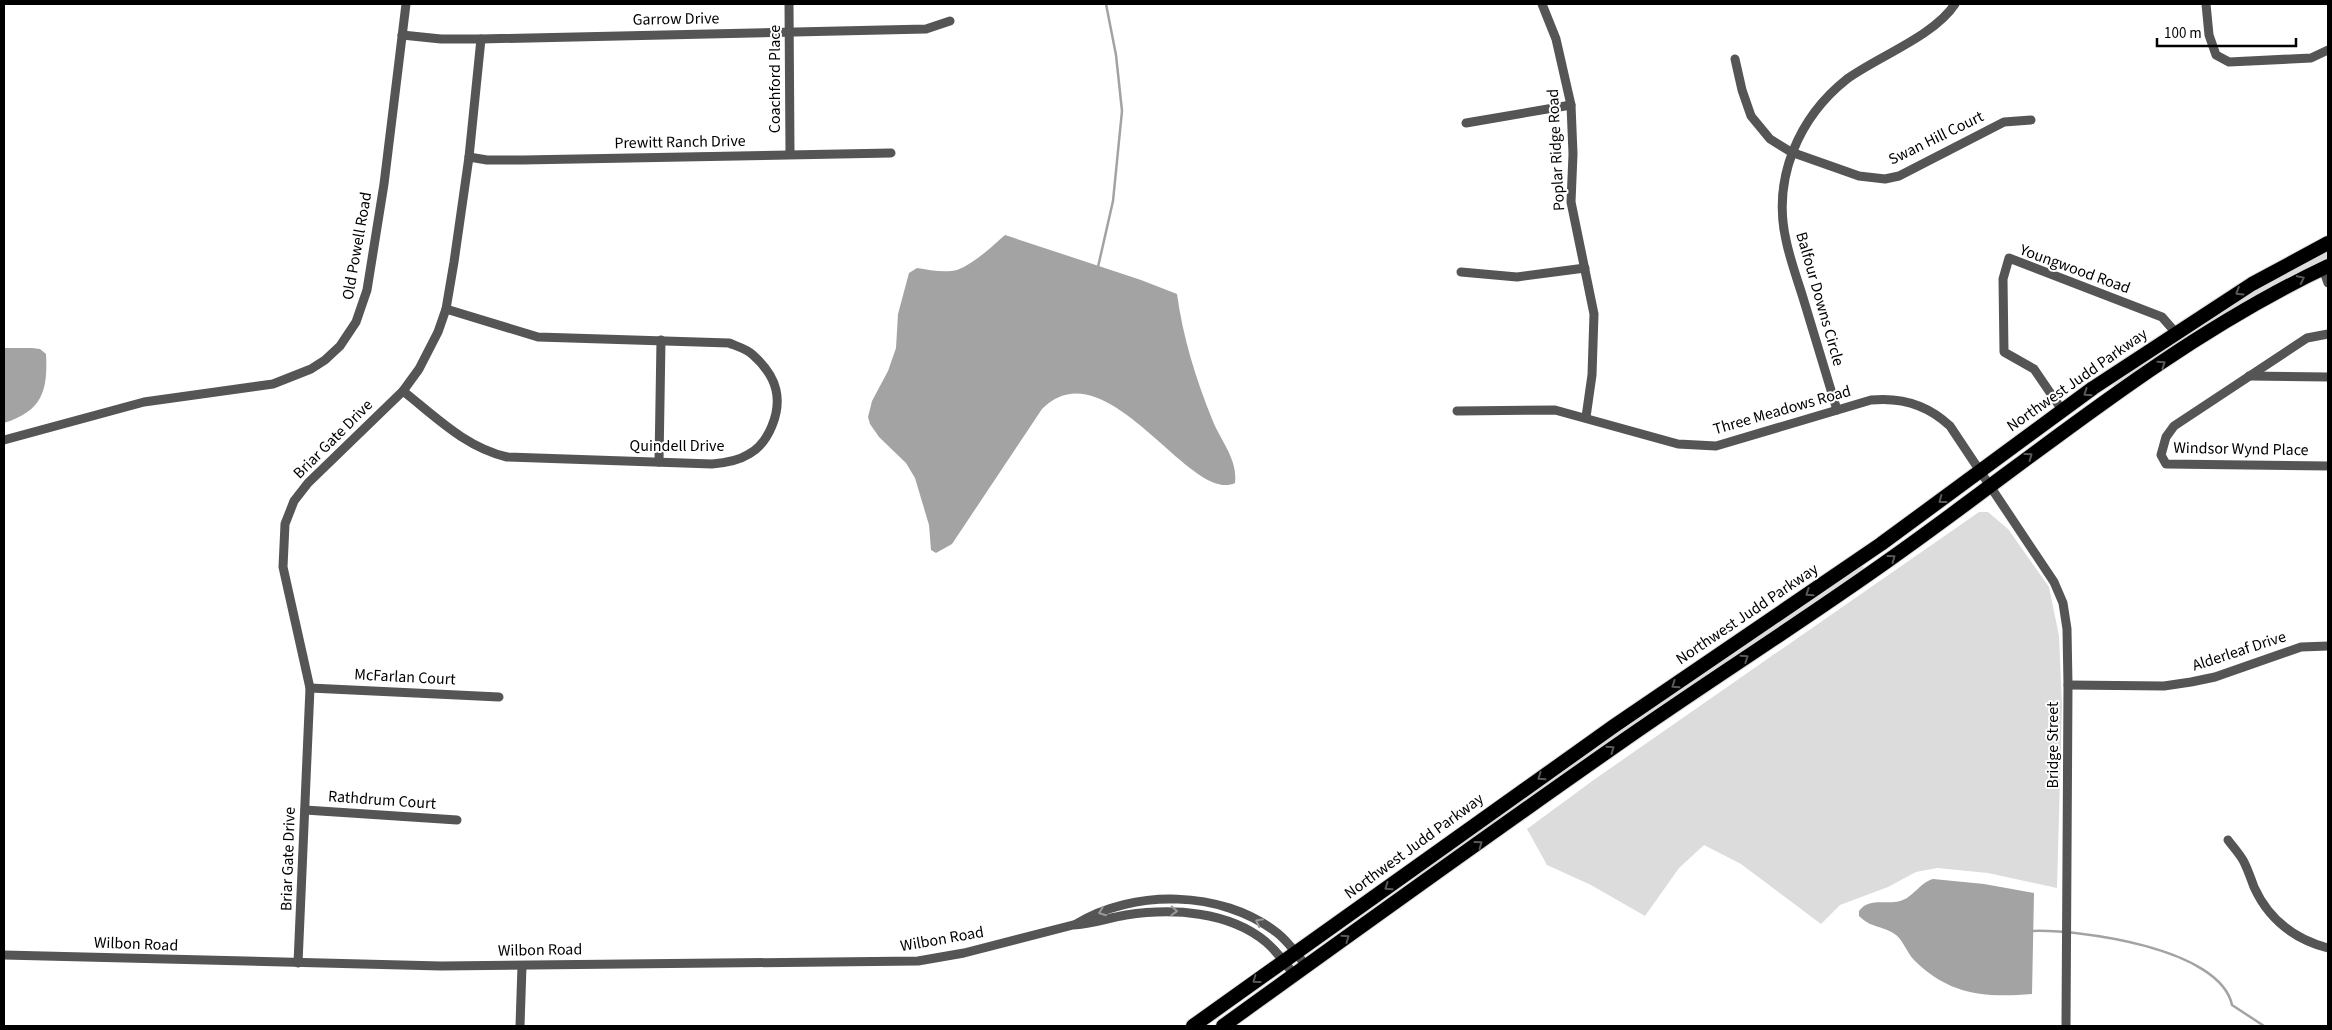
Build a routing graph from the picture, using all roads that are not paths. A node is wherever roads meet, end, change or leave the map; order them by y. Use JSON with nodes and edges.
{"nodes":[{"id":1,"x":406,"y":4,"type":"edge"},
{"id":2,"x":789,"y":4,"type":"edge"},
{"id":3,"x":1542,"y":4,"type":"edge"},
{"id":4,"x":1955,"y":4,"type":"edge"},
{"id":5,"x":2206,"y":4,"type":"edge"},
{"id":6,"x":950,"y":21,"type":"dead end"},
{"id":7,"x":790,"y":32,"type":"junction"},
{"id":8,"x":402,"y":35,"type":"junction"},
{"id":9,"x":481,"y":39,"type":"junction"},
{"id":10,"x":2328,"y":50,"type":"edge"},
{"id":11,"x":1735,"y":59,"type":"dead end"},
{"id":12,"x":1571,"y":105,"type":"junction"},
{"id":13,"x":2031,"y":120,"type":"dead end"},
{"id":14,"x":1466,"y":123,"type":"dead end"},
{"id":15,"x":891,"y":152,"type":"dead end"},
{"id":16,"x":1791,"y":152,"type":"junction"},
{"id":17,"x":790,"y":154,"type":"junction"},
{"id":18,"x":470,"y":157,"type":"junction"},
{"id":19,"x":2328,"y":243,"type":"edge"},
{"id":20,"x":1585,"y":268,"type":"junction"},
{"id":21,"x":2325,"y":268,"type":"edge"},
{"id":22,"x":1461,"y":272,"type":"dead end"},
{"id":23,"x":2328,"y":283,"type":"edge"},
{"id":24,"x":446,"y":309,"type":"junction"},
{"id":25,"x":2176,"y":333,"type":"junction"},
{"id":26,"x":2328,"y":334,"type":"edge"},
{"id":27,"x":661,"y":340,"type":"junction"},
{"id":28,"x":2249,"y":376,"type":"junction"},
{"id":29,"x":2328,"y":377,"type":"edge"},
{"id":30,"x":403,"y":391,"type":"junction"},
{"id":31,"x":1837,"y":410,"type":"junction"},
{"id":32,"x":2062,"y":410,"type":"junction"},
{"id":33,"x":1458,"y":411,"type":"dead end"},
{"id":34,"x":1586,"y":417,"type":"junction"},
{"id":35,"x":4,"y":440,"type":"edge"},
{"id":36,"x":659,"y":462,"type":"junction"},
{"id":37,"x":2328,"y":466,"type":"edge"},
{"id":38,"x":1981,"y":470,"type":"junction"},
{"id":39,"x":1990,"y":486,"type":"junction"},
{"id":40,"x":2328,"y":646,"type":"edge"},
{"id":41,"x":2068,"y":684,"type":"junction"},
{"id":42,"x":310,"y":688,"type":"junction"},
{"id":43,"x":499,"y":697,"type":"dead end"},
{"id":44,"x":305,"y":810,"type":"junction"},
{"id":45,"x":457,"y":820,"type":"dead end"},
{"id":46,"x":2228,"y":840,"type":"dead end"},
{"id":47,"x":1073,"y":925,"type":"junction"},
{"id":48,"x":2328,"y":948,"type":"edge"},
{"id":49,"x":1296,"y":952,"type":"junction"},
{"id":50,"x":4,"y":955,"type":"edge"},
{"id":51,"x":1284,"y":961,"type":"junction"},
{"id":52,"x":298,"y":963,"type":"junction"},
{"id":53,"x":522,"y":966,"type":"junction"},
{"id":54,"x":1306,"y":966,"type":"junction"},
{"id":55,"x":1294,"y":975,"type":"junction"},
{"id":56,"x":520,"y":1026,"type":"edge"},
{"id":57,"x":1193,"y":1026,"type":"edge"},
{"id":58,"x":1223,"y":1026,"type":"edge"},
{"id":59,"x":2066,"y":1026,"type":"edge"}],
"edges":[{"from":1,"to":8,"type":"street","name":"Old Powell Road"},
{"from":2,"to":7,"type":"street","name":"Coachford Place"},
{"from":3,"to":12,"type":"street","name":"Poplar Ridge Road"},
{"from":4,"to":16,"type":"street","name":"Balfour Downs Circle"},
{"from":5,"to":10,"type":"street"},
{"from":6,"to":7,"type":"street","name":"Garrow Drive"},
{"from":7,"to":9,"type":"street","name":"Garrow Drive"},
{"from":7,"to":17,"type":"street","name":"Coachford Place"},
{"from":8,"to":9,"type":"street","name":"Garrow Drive"},
{"from":8,"to":35,"type":"street","name":"Old Powell Road"},
{"from":9,"to":18,"type":"street","name":"Briar Gate Drive"},
{"from":11,"to":16,"type":"street","name":"Swan Hill Court"},
{"from":12,"to":14,"type":"street"},
{"from":12,"to":20,"type":"street","name":"Poplar Ridge Road"},
{"from":13,"to":16,"type":"street","name":"Swan Hill Court"},
{"from":15,"to":17,"type":"street","name":"Prewitt Ranch Drive"},
{"from":16,"to":31,"type":"street","name":"Balfour Downs Circle"},
{"from":17,"to":18,"type":"street","name":"Prewitt Ranch Drive"},
{"from":18,"to":24,"type":"street","name":"Briar Gate Drive"},
{"from":19,"to":25,"type":"highway","name":"Northwest Judd Parkway","one_way":true},
{"from":20,"to":22,"type":"street"},
{"from":20,"to":34,"type":"street","name":"Poplar Ridge Road"},
{"from":21,"to":23,"type":"street"},
{"from":39,"to":21,"type":"highway","name":"Northwest Judd Parkway","one_way":true},
{"from":24,"to":27,"type":"street","name":"Quindell Drive"},
{"from":24,"to":30,"type":"street","name":"Briar Gate Drive"},
{"from":25,"to":32,"type":"highway","name":"Northwest Judd Parkway","one_way":true},
{"from":25,"to":32,"type":"street","name":"Youngwood Road"},
{"from":26,"to":28,"type":"street","name":"Windsor Wynd Place"},
{"from":27,"to":36,"type":"street"},
{"from":27,"to":36,"type":"street","name":"Quindell Drive"},
{"from":28,"to":29,"type":"street"},
{"from":28,"to":37,"type":"street","name":"Windsor Wynd Place"},
{"from":30,"to":36,"type":"street","name":"Quindell Drive"},
{"from":30,"to":42,"type":"street","name":"Briar Gate Drive"},
{"from":31,"to":34,"type":"street","name":"Three Meadows Road"},
{"from":31,"to":38,"type":"street","name":"Three Meadows Road"},
{"from":32,"to":38,"type":"highway","name":"Northwest Judd Parkway"},
{"from":33,"to":34,"type":"street","name":"Three Meadows Road"},
{"from":38,"to":39,"type":"street","name":"Three Meadows Road"},
{"from":38,"to":49,"type":"highway","name":"Northwest Judd Parkway","one_way":true},
{"from":39,"to":41,"type":"street","name":"Bridge Street"},
{"from":54,"to":39,"type":"highway","name":"Northwest Judd Parkway","one_way":true},
{"from":40,"to":41,"type":"street","name":"Alderleaf Drive"},
{"from":41,"to":59,"type":"street","name":"Bridge Street"},
{"from":42,"to":43,"type":"street","name":"McFarlan Court"},
{"from":42,"to":44,"type":"street","name":"Briar Gate Drive"},
{"from":44,"to":45,"type":"street","name":"Rathdrum Court"},
{"from":44,"to":52,"type":"street","name":"Briar Gate Drive"},
{"from":46,"to":48,"type":"street"},
{"from":49,"to":47,"type":"street","name":"Wilbon Road","one_way":true},
{"from":47,"to":51,"type":"street","name":"Wilbon Road","one_way":true},
{"from":47,"to":53,"type":"street","name":"Wilbon Road"},
{"from":49,"to":51,"type":"highway","name":"Northwest Judd Parkway"},
{"from":49,"to":54,"type":"street","name":"Wilbon Road"},
{"from":50,"to":52,"type":"street","name":"Wilbon Road"},
{"from":51,"to":55,"type":"street","name":"Wilbon Road"},
{"from":51,"to":57,"type":"highway","name":"Northwest Judd Parkway","one_way":true},
{"from":52,"to":53,"type":"street","name":"Wilbon Road"},
{"from":53,"to":56,"type":"street"},
{"from":54,"to":55,"type":"highway","name":"Northwest Judd Parkway"},
{"from":55,"to":58,"type":"highway","name":"Northwest Judd Parkway"}]}
